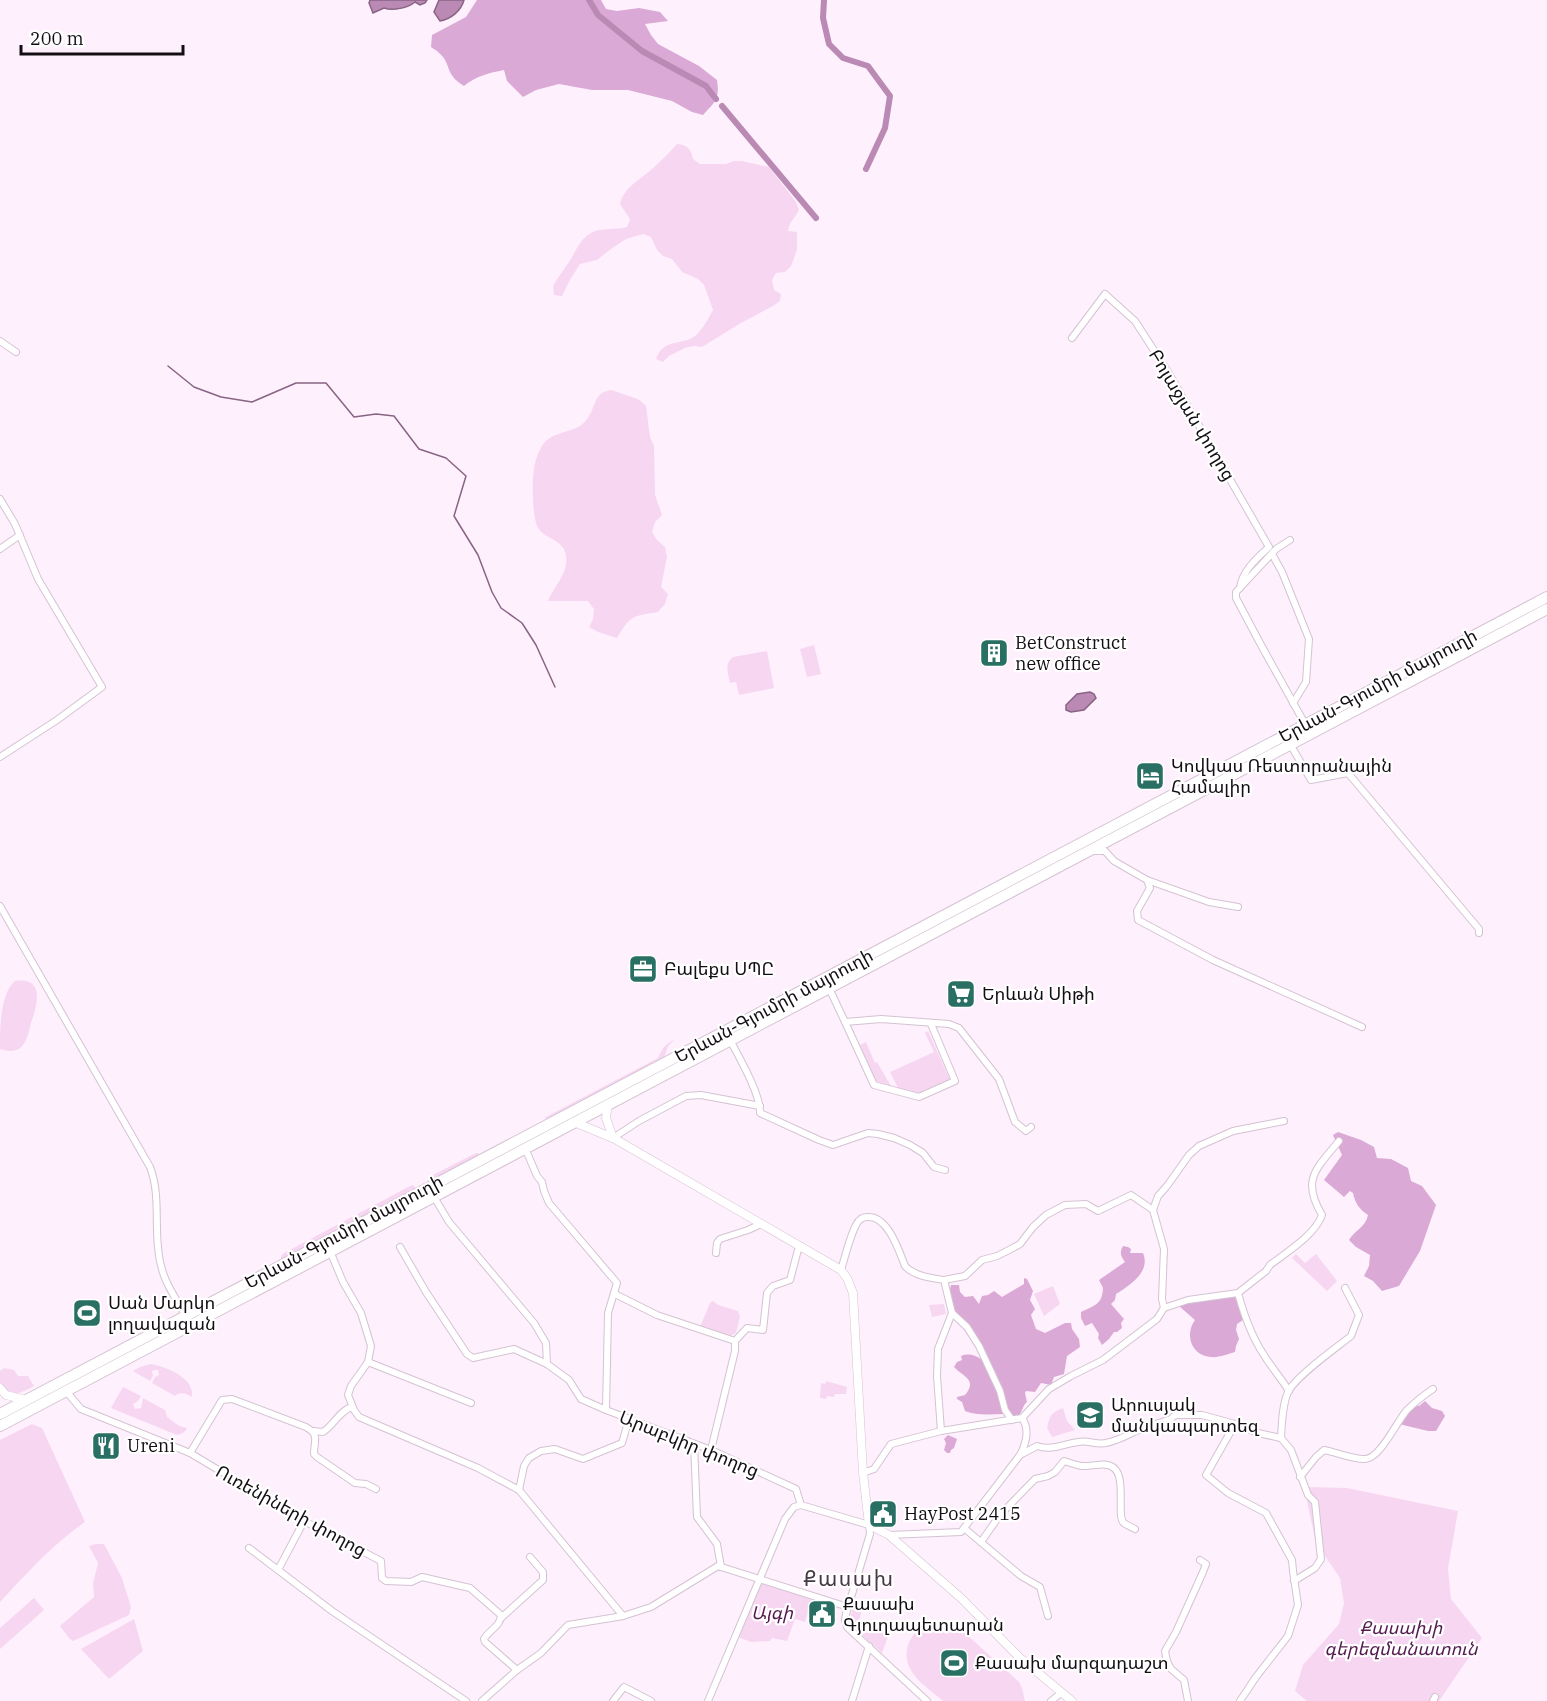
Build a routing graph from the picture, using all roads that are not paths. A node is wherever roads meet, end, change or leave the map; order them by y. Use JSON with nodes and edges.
{"nodes":[{"id":1,"x":1072,"y":338,"type":"dead end"},
{"id":2,"x":0,"y":341,"type":"edge"},
{"id":3,"x":16,"y":352,"type":"dead end"},
{"id":4,"x":0,"y":499,"type":"edge"},
{"id":5,"x":20,"y":535,"type":"junction"},
{"id":6,"x":1290,"y":540,"type":"dead end"},
{"id":7,"x":0,"y":549,"type":"edge"},
{"id":8,"x":1272,"y":554,"type":"junction"},
{"id":9,"x":1240,"y":588,"type":"junction"},
{"id":10,"x":1547,"y":597,"type":"edge"},
{"id":11,"x":1547,"y":609,"type":"edge"},
{"id":12,"x":1388,"y":686,"type":"junction"},
{"id":13,"x":1293,"y":703,"type":"junction"},
{"id":14,"x":1305,"y":724,"type":"junction"},
{"id":15,"x":1290,"y":744,"type":"junction"},
{"id":16,"x":0,"y":757,"type":"edge"},
{"id":17,"x":1087,"y":851,"type":"junction"},
{"id":18,"x":1147,"y":880,"type":"junction"},
{"id":19,"x":0,"y":906,"type":"edge"},
{"id":20,"x":1238,"y":907,"type":"dead end"},
{"id":21,"x":1479,"y":933,"type":"dead end"},
{"id":22,"x":828,"y":984,"type":"junction"},
{"id":23,"x":845,"y":1022,"type":"junction"},
{"id":24,"x":932,"y":1024,"type":"junction"},
{"id":25,"x":1362,"y":1027,"type":"dead end"},
{"id":26,"x":730,"y":1040,"type":"junction"},
{"id":27,"x":608,"y":1104,"type":"junction"},
{"id":28,"x":760,"y":1106,"type":"junction"},
{"id":29,"x":1284,"y":1121,"type":"dead end"},
{"id":30,"x":574,"y":1122,"type":"junction"},
{"id":31,"x":1031,"y":1127,"type":"dead end"},
{"id":32,"x":613,"y":1138,"type":"junction"},
{"id":33,"x":1339,"y":1141,"type":"dead end"},
{"id":34,"x":525,"y":1148,"type":"junction"},
{"id":35,"x":945,"y":1170,"type":"dead end"},
{"id":36,"x":433,"y":1196,"type":"junction"},
{"id":37,"x":1153,"y":1210,"type":"junction"},
{"id":38,"x":761,"y":1224,"type":"junction"},
{"id":39,"x":799,"y":1246,"type":"junction"},
{"id":40,"x":400,"y":1247,"type":"dead end"},
{"id":41,"x":330,"y":1251,"type":"junction"},
{"id":42,"x":716,"y":1253,"type":"dead end"},
{"id":43,"x":841,"y":1270,"type":"junction"},
{"id":44,"x":268,"y":1278,"type":"junction"},
{"id":45,"x":944,"y":1280,"type":"junction"},
{"id":46,"x":1345,"y":1288,"type":"dead end"},
{"id":47,"x":1238,"y":1293,"type":"junction"},
{"id":48,"x":615,"y":1294,"type":"junction"},
{"id":49,"x":1164,"y":1308,"type":"junction"},
{"id":50,"x":952,"y":1313,"type":"junction"},
{"id":51,"x":186,"y":1316,"type":"junction"},
{"id":52,"x":735,"y":1341,"type":"junction"},
{"id":53,"x":368,"y":1362,"type":"junction"},
{"id":54,"x":546,"y":1364,"type":"junction"},
{"id":55,"x":81,"y":1378,"type":"junction"},
{"id":56,"x":0,"y":1388,"type":"edge"},
{"id":57,"x":1433,"y":1389,"type":"dead end"},
{"id":58,"x":66,"y":1391,"type":"junction"},
{"id":59,"x":1289,"y":1391,"type":"junction"},
{"id":60,"x":26,"y":1400,"type":"junction"},
{"id":61,"x":471,"y":1403,"type":"dead end"},
{"id":62,"x":352,"y":1407,"type":"junction"},
{"id":63,"x":606,"y":1410,"type":"junction"},
{"id":64,"x":0,"y":1414,"type":"edge"},
{"id":65,"x":1022,"y":1418,"type":"junction"},
{"id":66,"x":628,"y":1419,"type":"junction"},
{"id":67,"x":1012,"y":1420,"type":"junction"},
{"id":68,"x":1235,"y":1424,"type":"junction"},
{"id":69,"x":0,"y":1426,"type":"edge"},
{"id":70,"x":313,"y":1431,"type":"junction"},
{"id":71,"x":941,"y":1431,"type":"junction"},
{"id":72,"x":1281,"y":1438,"type":"junction"},
{"id":73,"x":694,"y":1444,"type":"junction"},
{"id":74,"x":711,"y":1450,"type":"junction"},
{"id":75,"x":190,"y":1453,"type":"junction"},
{"id":76,"x":1020,"y":1455,"type":"junction"},
{"id":77,"x":863,"y":1473,"type":"junction"},
{"id":78,"x":1300,"y":1478,"type":"junction"},
{"id":79,"x":376,"y":1488,"type":"dead end"},
{"id":80,"x":519,"y":1490,"type":"junction"},
{"id":81,"x":801,"y":1505,"type":"junction"},
{"id":82,"x":304,"y":1521,"type":"junction"},
{"id":83,"x":868,"y":1525,"type":"junction"},
{"id":84,"x":964,"y":1528,"type":"junction"},
{"id":85,"x":1135,"y":1529,"type":"dead end"},
{"id":86,"x":889,"y":1534,"type":"junction"},
{"id":87,"x":981,"y":1542,"type":"junction"},
{"id":88,"x":249,"y":1548,"type":"dead end"},
{"id":89,"x":530,"y":1557,"type":"dead end"},
{"id":90,"x":1200,"y":1560,"type":"dead end"},
{"id":91,"x":721,"y":1567,"type":"junction"},
{"id":92,"x":278,"y":1570,"type":"junction"},
{"id":93,"x":759,"y":1579,"type":"junction"},
{"id":94,"x":1294,"y":1581,"type":"junction"},
{"id":95,"x":848,"y":1607,"type":"junction"},
{"id":96,"x":622,"y":1616,"type":"junction"},
{"id":97,"x":1048,"y":1616,"type":"dead end"},
{"id":98,"x":501,"y":1618,"type":"junction"},
{"id":99,"x":869,"y":1646,"type":"junction"},
{"id":100,"x":517,"y":1670,"type":"junction"},
{"id":101,"x":1061,"y":1693,"type":"junction"},
{"id":102,"x":466,"y":1701,"type":"edge"},
{"id":103,"x":482,"y":1701,"type":"edge"},
{"id":104,"x":613,"y":1701,"type":"edge"},
{"id":105,"x":651,"y":1701,"type":"edge"},
{"id":106,"x":708,"y":1701,"type":"edge"},
{"id":107,"x":852,"y":1701,"type":"edge"},
{"id":108,"x":927,"y":1701,"type":"edge"},
{"id":109,"x":1051,"y":1701,"type":"edge"},
{"id":110,"x":1071,"y":1701,"type":"edge"},
{"id":111,"x":1188,"y":1701,"type":"edge"},
{"id":112,"x":1240,"y":1701,"type":"edge"}],
"edges":[{"from":1,"to":9,"type":"street","name":"Բոյաջյան փողոց"},
{"from":2,"to":3,"type":"street"},
{"from":4,"to":5,"type":"street"},
{"from":5,"to":7,"type":"street"},
{"from":5,"to":16,"type":"street"},
{"from":6,"to":8,"type":"street"},
{"from":8,"to":9,"type":"street"},
{"from":8,"to":13,"type":"street"},
{"from":9,"to":13,"type":"street"},
{"from":10,"to":12,"type":"highway","name":"Երևան-Գյումրի մայրուղի"},
{"from":11,"to":12,"type":"highway","name":"Երևան-Գյումրի մայրուղի"},
{"from":12,"to":14,"type":"highway","name":"Երևան-Գյումրի մայրուղի"},
{"from":12,"to":15,"type":"highway","name":"Երևան-Գյումրի մայրուղի"},
{"from":13,"to":14,"type":"street"},
{"from":14,"to":22,"type":"highway","name":"Երևան-Գյումրի մայրուղի"},
{"from":15,"to":17,"type":"highway","name":"Երևան-Գյումրի մայրուղի"},
{"from":15,"to":21,"type":"street"},
{"from":17,"to":18,"type":"street"},
{"from":17,"to":22,"type":"highway","name":"Երևան-Գյումրի մայրուղի"},
{"from":18,"to":20,"type":"street"},
{"from":18,"to":25,"type":"street"},
{"from":19,"to":51,"type":"street"},
{"from":22,"to":23,"type":"street"},
{"from":22,"to":26,"type":"highway","name":"Երևան-Գյումրի մայրուղի"},
{"from":22,"to":44,"type":"highway","name":"Երևան-Գյումրի մայրուղի"},
{"from":23,"to":24,"type":"street"},
{"from":23,"to":24,"type":"street"},
{"from":24,"to":31,"type":"street"},
{"from":26,"to":27,"type":"highway","name":"Երևան-Գյումրի մայրուղի"},
{"from":26,"to":28,"type":"street"},
{"from":27,"to":30,"type":"highway","name":"Երևան-Գյումրի մայրուղի"},
{"from":27,"to":32,"type":"street"},
{"from":28,"to":32,"type":"street"},
{"from":28,"to":35,"type":"street"},
{"from":29,"to":37,"type":"street"},
{"from":30,"to":32,"type":"street"},
{"from":30,"to":34,"type":"highway","name":"Երևան-Գյումրի մայրուղի"},
{"from":32,"to":38,"type":"street"},
{"from":33,"to":47,"type":"street"},
{"from":34,"to":36,"type":"highway","name":"Երևան-Գյումրի մայրուղի"},
{"from":34,"to":48,"type":"street"},
{"from":36,"to":41,"type":"highway","name":"Երևան-Գյումրի մայրուղի"},
{"from":36,"to":54,"type":"street"},
{"from":37,"to":45,"type":"street"},
{"from":37,"to":49,"type":"street"},
{"from":38,"to":39,"type":"street"},
{"from":38,"to":42,"type":"street"},
{"from":39,"to":43,"type":"street"},
{"from":39,"to":52,"type":"street"},
{"from":40,"to":54,"type":"street"},
{"from":41,"to":44,"type":"highway","name":"Երևան-Գյումրի մայրուղի"},
{"from":41,"to":53,"type":"street"},
{"from":43,"to":45,"type":"street"},
{"from":43,"to":77,"type":"street"},
{"from":44,"to":51,"type":"highway","name":"Երևան-Գյումրի մայրուղի"},
{"from":44,"to":55,"type":"highway","name":"Երևան-Գյումրի մայրուղի"},
{"from":45,"to":50,"type":"street"},
{"from":46,"to":59,"type":"street"},
{"from":47,"to":49,"type":"street"},
{"from":47,"to":59,"type":"street"},
{"from":48,"to":52,"type":"street"},
{"from":48,"to":63,"type":"street","name":"Արաբկիր փողոց"},
{"from":49,"to":65,"type":"street"},
{"from":50,"to":67,"type":"street"},
{"from":50,"to":71,"type":"street"},
{"from":51,"to":55,"type":"highway","name":"Երևան-Գյումրի մայրուղի"},
{"from":52,"to":74,"type":"street"},
{"from":53,"to":61,"type":"street"},
{"from":53,"to":62,"type":"street"},
{"from":54,"to":63,"type":"street"},
{"from":55,"to":58,"type":"highway","name":"Երևան-Գյումրի մայրուղի"},
{"from":55,"to":60,"type":"highway","name":"Երևան-Գյումրի մայրուղի"},
{"from":56,"to":60,"type":"street"},
{"from":57,"to":78,"type":"street"},
{"from":58,"to":69,"type":"highway","name":"Երևան-Գյումրի մայրուղի"},
{"from":58,"to":75,"type":"street","name":"Ուռենիների փողոց"},
{"from":59,"to":72,"type":"street"},
{"from":60,"to":64,"type":"highway","name":"Երևան-Գյումրի մայրուղի"},
{"from":62,"to":70,"type":"street"},
{"from":62,"to":80,"type":"street"},
{"from":63,"to":66,"type":"street","name":"Արաբկիր փողոց"},
{"from":65,"to":67,"type":"street"},
{"from":65,"to":76,"type":"street"},
{"from":66,"to":73,"type":"street","name":"Արաբկիր փողոց"},
{"from":66,"to":80,"type":"street"},
{"from":67,"to":71,"type":"street"},
{"from":68,"to":72,"type":"street"},
{"from":68,"to":76,"type":"street"},
{"from":68,"to":94,"type":"street"},
{"from":70,"to":75,"type":"street"},
{"from":70,"to":79,"type":"street"},
{"from":71,"to":77,"type":"street"},
{"from":72,"to":78,"type":"street"},
{"from":73,"to":74,"type":"street","name":"Արաբկիր փողոց"},
{"from":73,"to":91,"type":"street"},
{"from":74,"to":81,"type":"street","name":"Արաբկիր փողոց"},
{"from":75,"to":82,"type":"street","name":"Ուռենիների փողոց"},
{"from":76,"to":84,"type":"street"},
{"from":77,"to":83,"type":"street"},
{"from":78,"to":94,"type":"street"},
{"from":80,"to":96,"type":"street"},
{"from":81,"to":83,"type":"street"},
{"from":81,"to":93,"type":"street"},
{"from":82,"to":92,"type":"street"},
{"from":82,"to":98,"type":"street","name":"Ուռենիների փողոց"},
{"from":83,"to":86,"type":"street"},
{"from":83,"to":95,"type":"street"},
{"from":84,"to":86,"type":"street"},
{"from":84,"to":87,"type":"street"},
{"from":85,"to":87,"type":"street"},
{"from":86,"to":101,"type":"street"},
{"from":87,"to":97,"type":"street"},
{"from":88,"to":92,"type":"street"},
{"from":89,"to":98,"type":"street"},
{"from":90,"to":111,"type":"street"},
{"from":91,"to":93,"type":"street"},
{"from":91,"to":96,"type":"street"},
{"from":92,"to":102,"type":"street"},
{"from":93,"to":95,"type":"street"},
{"from":93,"to":106,"type":"street"},
{"from":94,"to":112,"type":"street"},
{"from":95,"to":99,"type":"street"},
{"from":96,"to":100,"type":"street"},
{"from":98,"to":100,"type":"street"},
{"from":99,"to":107,"type":"street"},
{"from":99,"to":108,"type":"street"},
{"from":100,"to":103,"type":"street"},
{"from":101,"to":109,"type":"street"},
{"from":101,"to":110,"type":"street"},
{"from":104,"to":105,"type":"street"}]}
